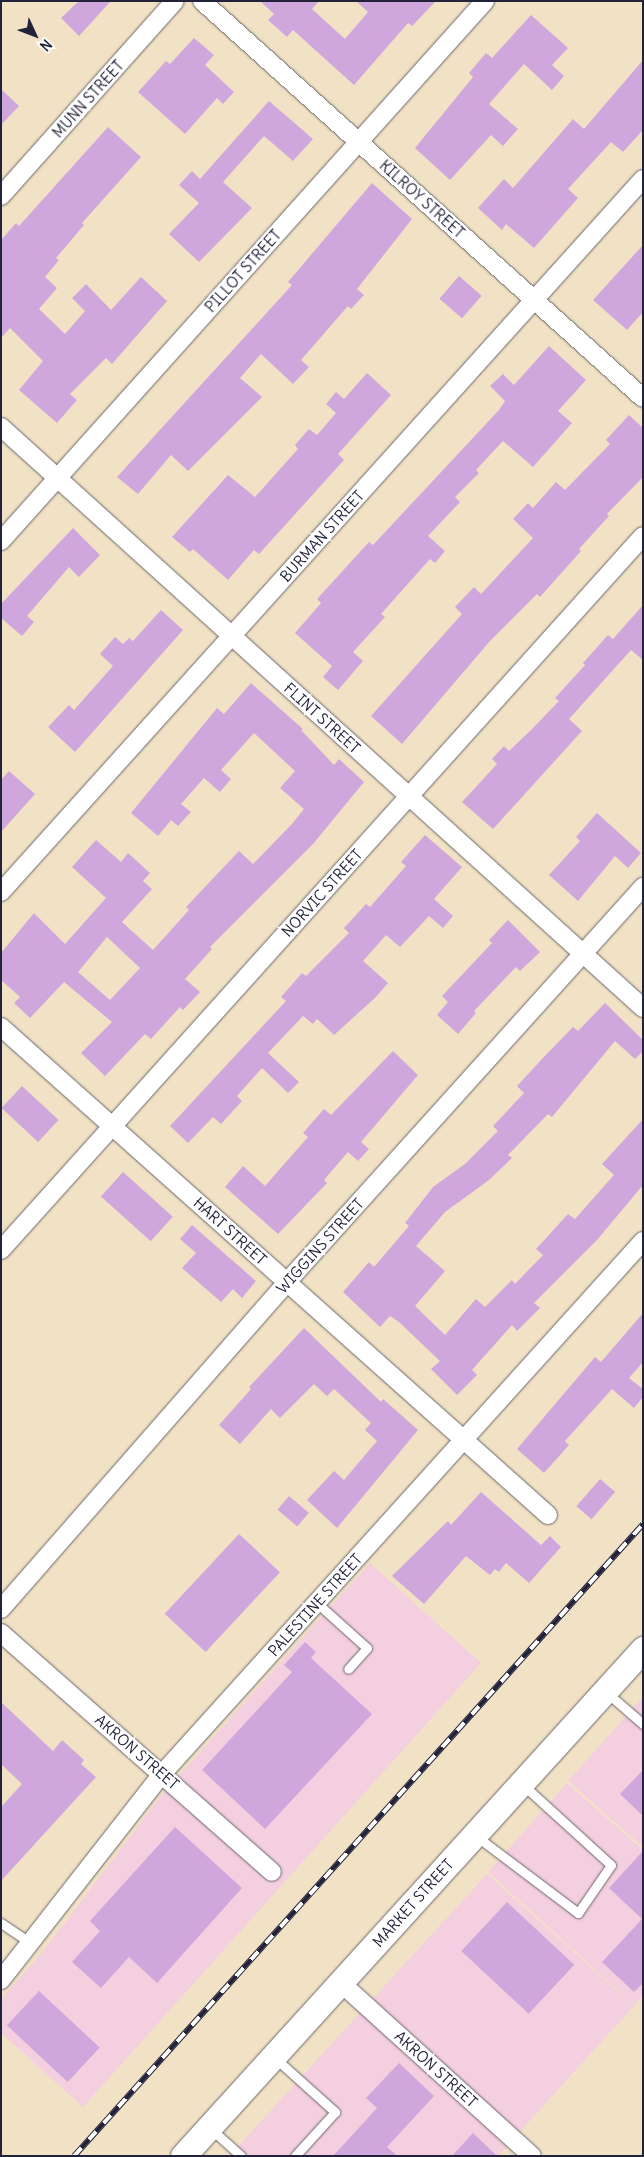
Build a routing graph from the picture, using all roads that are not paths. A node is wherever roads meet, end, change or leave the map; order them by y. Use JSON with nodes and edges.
{"nodes":[{"id":1,"x":175,"y":1,"type":"edge"},
{"id":2,"x":202,"y":1,"type":"edge"},
{"id":3,"x":485,"y":1,"type":"edge"},
{"id":4,"x":359,"y":142,"type":"junction"},
{"id":5,"x":643,"y":179,"type":"edge"},
{"id":6,"x":1,"y":196,"type":"edge"},
{"id":7,"x":534,"y":300,"type":"junction"},
{"id":8,"x":643,"y":398,"type":"edge"},
{"id":9,"x":1,"y":427,"type":"edge"},
{"id":10,"x":58,"y":478,"type":"junction"},
{"id":11,"x":643,"y":536,"type":"edge"},
{"id":12,"x":1,"y":541,"type":"edge"},
{"id":13,"x":232,"y":636,"type":"junction"},
{"id":14,"x":409,"y":796,"type":"junction"},
{"id":15,"x":643,"y":887,"type":"edge"},
{"id":16,"x":1,"y":892,"type":"edge"},
{"id":17,"x":582,"y":954,"type":"junction"},
{"id":18,"x":643,"y":1008,"type":"edge"},
{"id":19,"x":1,"y":1027,"type":"edge"},
{"id":20,"x":113,"y":1126,"type":"junction"},
{"id":21,"x":643,"y":1241,"type":"edge"},
{"id":22,"x":1,"y":1250,"type":"edge"},
{"id":23,"x":287,"y":1282,"type":"junction"},
{"id":24,"x":464,"y":1439,"type":"junction"},
{"id":25,"x":548,"y":1514,"type":"dead end"},
{"id":26,"x":317,"y":1602,"type":"junction"},
{"id":27,"x":1,"y":1609,"type":"edge"},
{"id":28,"x":1,"y":1633,"type":"edge"},
{"id":29,"x":643,"y":1649,"type":"edge"},
{"id":30,"x":348,"y":1670,"type":"dead end"},
{"id":31,"x":605,"y":1691,"type":"junction"},
{"id":32,"x":643,"y":1724,"type":"edge"},
{"id":33,"x":162,"y":1774,"type":"junction"},
{"id":34,"x":521,"y":1784,"type":"junction"},
{"id":35,"x":474,"y":1835,"type":"junction"},
{"id":36,"x":272,"y":1872,"type":"dead end"},
{"id":37,"x":1,"y":1923,"type":"edge"},
{"id":38,"x":33,"y":1944,"type":"junction"},
{"id":39,"x":1,"y":1980,"type":"edge"},
{"id":40,"x":340,"y":1982,"type":"junction"},
{"id":41,"x":273,"y":2056,"type":"junction"},
{"id":42,"x":209,"y":2127,"type":"junction"},
{"id":43,"x":183,"y":2156,"type":"edge"},
{"id":44,"x":241,"y":2156,"type":"edge"},
{"id":45,"x":295,"y":2156,"type":"edge"},
{"id":46,"x":532,"y":2156,"type":"edge"}],
"edges":[{"from":1,"to":6,"type":"street","name":"MUNN STREET"},
{"from":2,"to":4,"type":"street","name":"KILROY STREET"},
{"from":3,"to":4,"type":"street","name":"PILLOT STREET"},
{"from":4,"to":7,"type":"street","name":"KILROY STREET"},
{"from":4,"to":10,"type":"street","name":"PILLOT STREET"},
{"from":5,"to":7,"type":"street","name":"BURMAN STREET"},
{"from":7,"to":8,"type":"street","name":"KILROY STREET"},
{"from":7,"to":13,"type":"street","name":"BURMAN STREET"},
{"from":9,"to":10,"type":"street","name":"FLINT STREET"},
{"from":10,"to":12,"type":"street","name":"PILLOT STREET"},
{"from":10,"to":13,"type":"street","name":"FLINT STREET"},
{"from":11,"to":14,"type":"street","name":"NORVIC STREET"},
{"from":13,"to":14,"type":"street","name":"FLINT STREET"},
{"from":13,"to":16,"type":"street","name":"BURMAN STREET"},
{"from":14,"to":17,"type":"street","name":"FLINT STREET"},
{"from":14,"to":20,"type":"street","name":"NORVIC STREET"},
{"from":15,"to":17,"type":"street","name":"WIGGINS STREET"},
{"from":17,"to":18,"type":"street","name":"FLINT STREET"},
{"from":17,"to":23,"type":"street","name":"WIGGINS STREET"},
{"from":19,"to":20,"type":"street","name":"HART STREET"},
{"from":20,"to":22,"type":"street","name":"NORVIC STREET"},
{"from":20,"to":23,"type":"street","name":"HART STREET"},
{"from":21,"to":24,"type":"street","name":"PALESTINE STREET"},
{"from":23,"to":24,"type":"street","name":"HART STREET"},
{"from":23,"to":27,"type":"street","name":"WIGGINS STREET"},
{"from":24,"to":25,"type":"street","name":"HART STREET"},
{"from":24,"to":26,"type":"street","name":"PALESTINE STREET"},
{"from":26,"to":30,"type":"lane"},
{"from":26,"to":33,"type":"street","name":"PALESTINE STREET"},
{"from":28,"to":33,"type":"street","name":"AKRON STREET"},
{"from":29,"to":31,"type":"main road","name":"MARKET STREET"},
{"from":31,"to":32,"type":"lane"},
{"from":31,"to":34,"type":"main road","name":"MARKET STREET"},
{"from":33,"to":36,"type":"street","name":"AKRON STREET"},
{"from":33,"to":38,"type":"street","name":"PALESTINE STREET"},
{"from":34,"to":35,"type":"main road","name":"MARKET STREET"},
{"from":34,"to":35,"type":"lane"},
{"from":35,"to":40,"type":"main road","name":"MARKET STREET"},
{"from":37,"to":38,"type":"lane"},
{"from":38,"to":39,"type":"street","name":"PALESTINE STREET"},
{"from":40,"to":41,"type":"main road","name":"MARKET STREET"},
{"from":40,"to":46,"type":"street","name":"AKRON STREET"},
{"from":41,"to":42,"type":"main road","name":"MARKET STREET"},
{"from":41,"to":45,"type":"lane"},
{"from":42,"to":43,"type":"main road","name":"MARKET STREET"},
{"from":42,"to":44,"type":"lane"}]}
